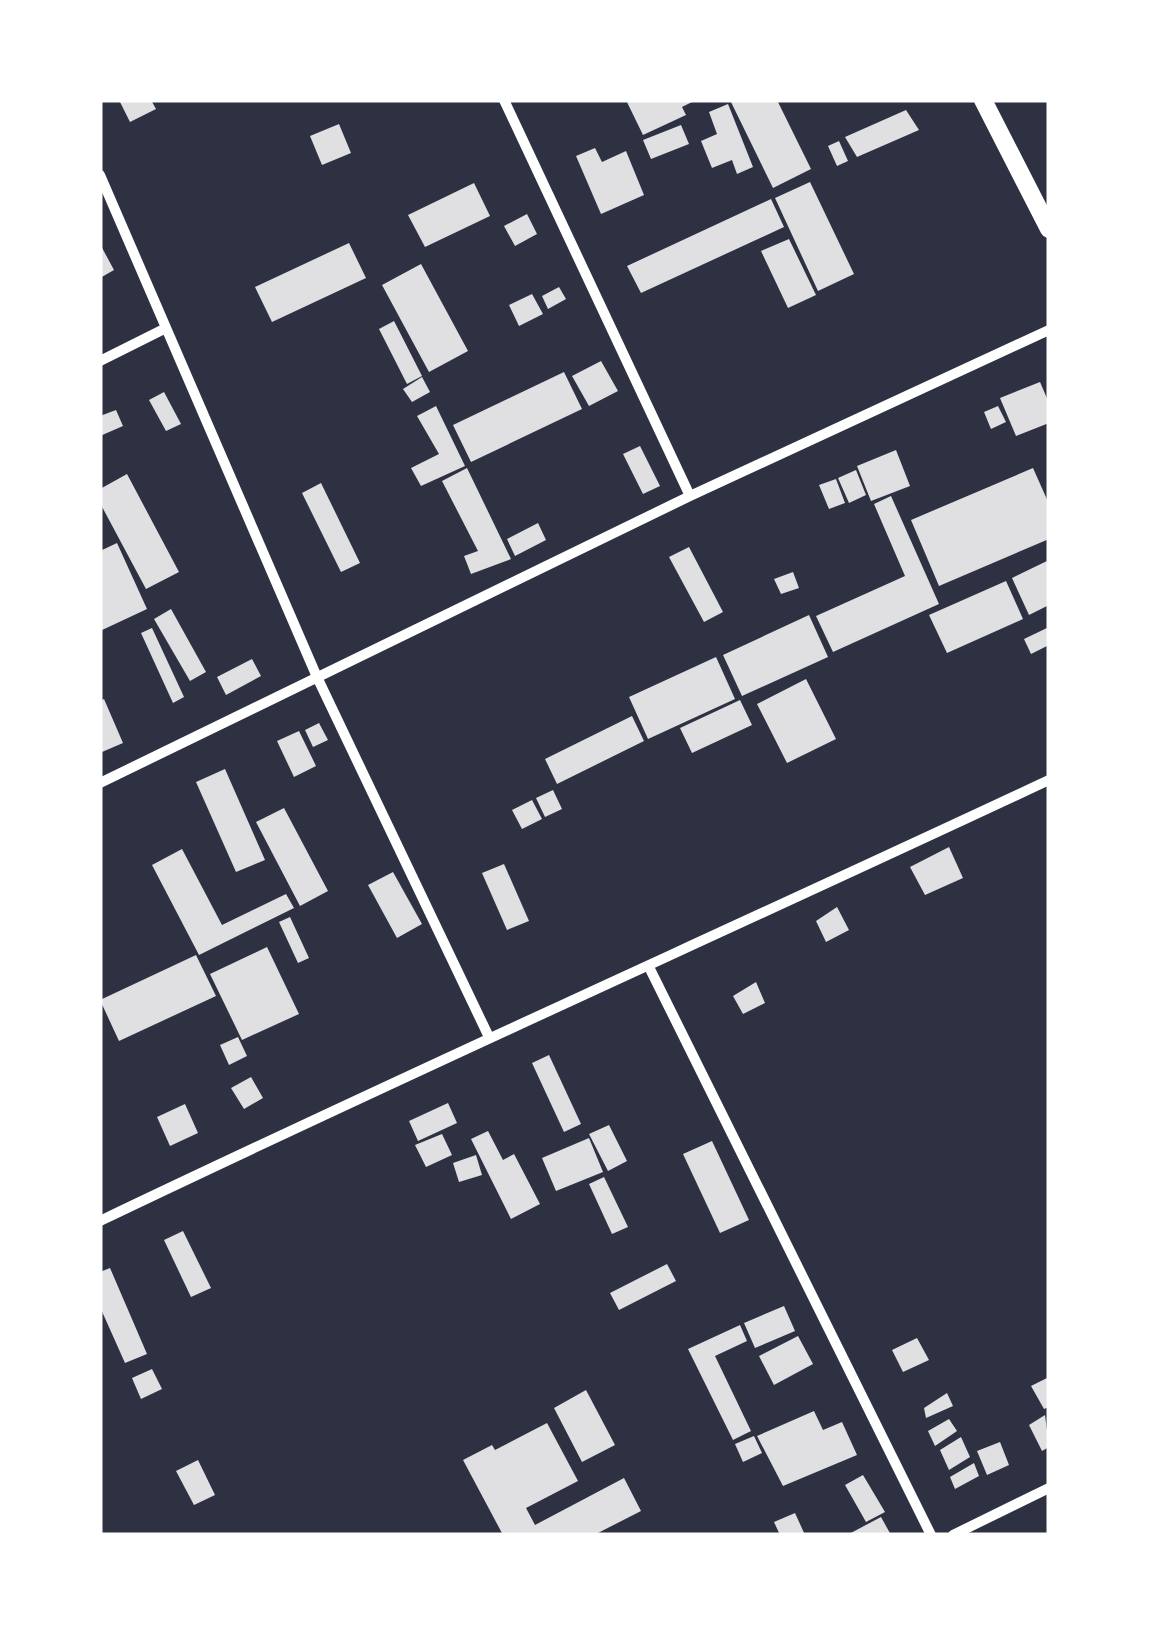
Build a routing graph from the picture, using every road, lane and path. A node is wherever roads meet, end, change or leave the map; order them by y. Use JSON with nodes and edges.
{"nodes":[{"id":1,"x":504,"y":100,"type":"edge"},
{"id":2,"x":983,"y":100,"type":"edge"},
{"id":3,"x":100,"y":175,"type":"edge"},
{"id":4,"x":1049,"y":228,"type":"edge"},
{"id":5,"x":164,"y":330,"type":"junction"},
{"id":6,"x":1049,"y":330,"type":"edge"},
{"id":7,"x":100,"y":361,"type":"edge"},
{"id":8,"x":690,"y":496,"type":"junction"},
{"id":9,"x":317,"y":677,"type":"junction"},
{"id":10,"x":1049,"y":780,"type":"edge"},
{"id":11,"x":100,"y":783,"type":"edge"},
{"id":12,"x":648,"y":967,"type":"junction"},
{"id":13,"x":488,"y":1035,"type":"junction"},
{"id":14,"x":100,"y":1220,"type":"edge"},
{"id":15,"x":1049,"y":1488,"type":"edge"},
{"id":16,"x":931,"y":1535,"type":"edge"},
{"id":17,"x":952,"y":1535,"type":"edge"}],
"edges":[{"from":1,"to":8,"type":"street"},
{"from":2,"to":4,"type":"street"},
{"from":3,"to":5,"type":"street"},
{"from":5,"to":7,"type":"street"},
{"from":5,"to":9,"type":"street"},
{"from":6,"to":8,"type":"street"},
{"from":8,"to":9,"type":"street"},
{"from":9,"to":11,"type":"street"},
{"from":9,"to":13,"type":"street"},
{"from":10,"to":12,"type":"street"},
{"from":12,"to":13,"type":"street"},
{"from":12,"to":16,"type":"street"},
{"from":13,"to":14,"type":"street"},
{"from":15,"to":17,"type":"street"}]}
